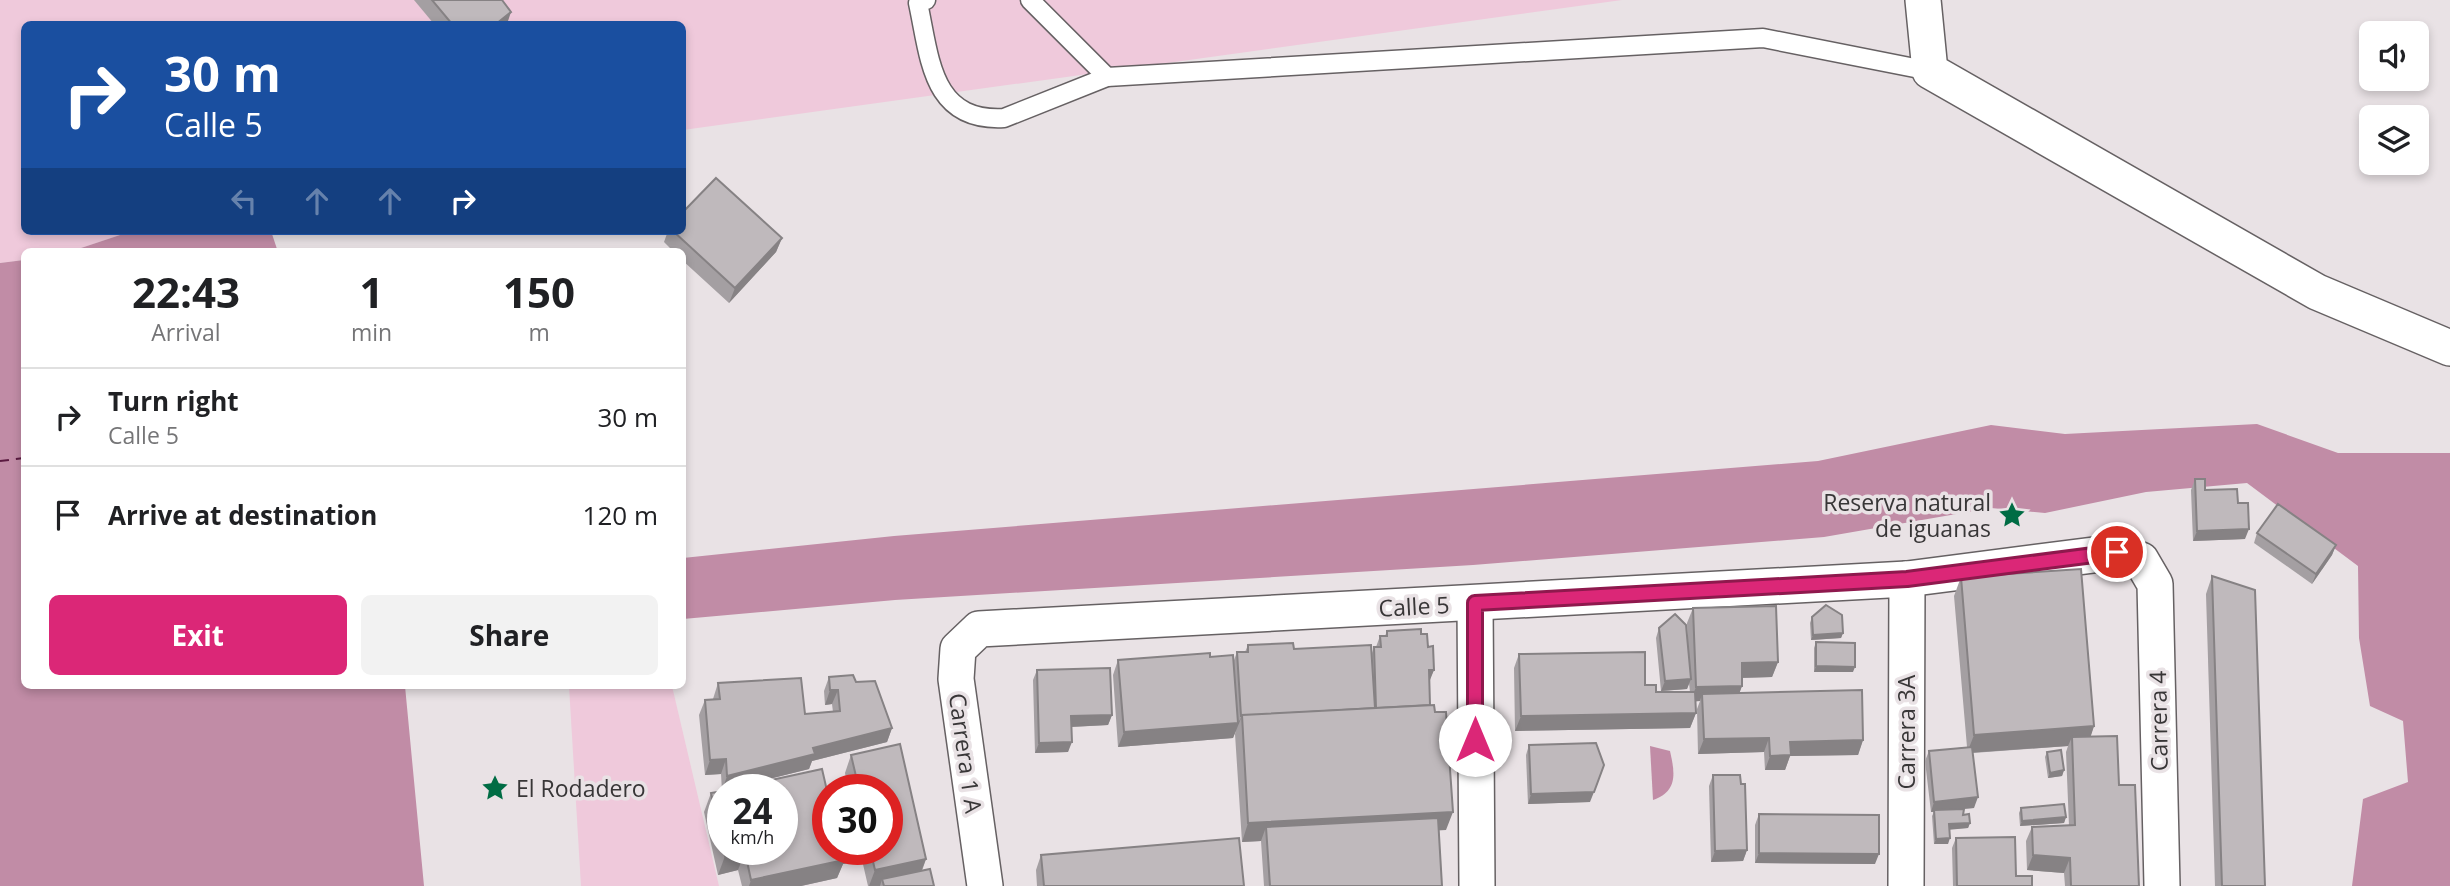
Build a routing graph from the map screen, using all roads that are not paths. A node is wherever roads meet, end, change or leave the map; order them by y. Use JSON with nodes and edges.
{"nodes":[{"id":1,"x":926,"y":0,"type":"edge"},
{"id":2,"x":1030,"y":0,"type":"edge"},
{"id":3,"x":1923,"y":0,"type":"edge"},
{"id":4,"x":1930,"y":71,"type":"junction"},
{"id":5,"x":1107,"y":77,"type":"junction"},
{"id":6,"x":2450,"y":348,"type":"edge"},
{"id":7,"x":2141,"y":559,"type":"joint"},
{"id":8,"x":1907,"y":579,"type":"junction"},
{"id":9,"x":1475,"y":603,"type":"junction"},
{"id":10,"x":979,"y":629,"type":"joint"},
{"id":11,"x":985,"y":886,"type":"edge"},
{"id":12,"x":1477,"y":886,"type":"edge"},
{"id":13,"x":1906,"y":886,"type":"edge"},
{"id":14,"x":2162,"y":886,"type":"edge"}],
"edges":[{"from":1,"to":5,"type":"lane"},
{"from":2,"to":5,"type":"lane"},
{"from":3,"to":4,"type":"street"},
{"from":4,"to":5,"type":"lane"},
{"from":4,"to":6,"type":"street"},
{"from":7,"to":8,"type":"street","name":"Calle 5"},
{"from":7,"to":14,"type":"street","name":"Carrera 4"},
{"from":8,"to":9,"type":"street","name":"Calle 5"},
{"from":8,"to":13,"type":"street","name":"Carrera 3A"},
{"from":9,"to":10,"type":"street","name":"Calle 5"},
{"from":9,"to":12,"type":"street"},
{"from":10,"to":11,"type":"street","name":"Carrera 1 A"}]}
